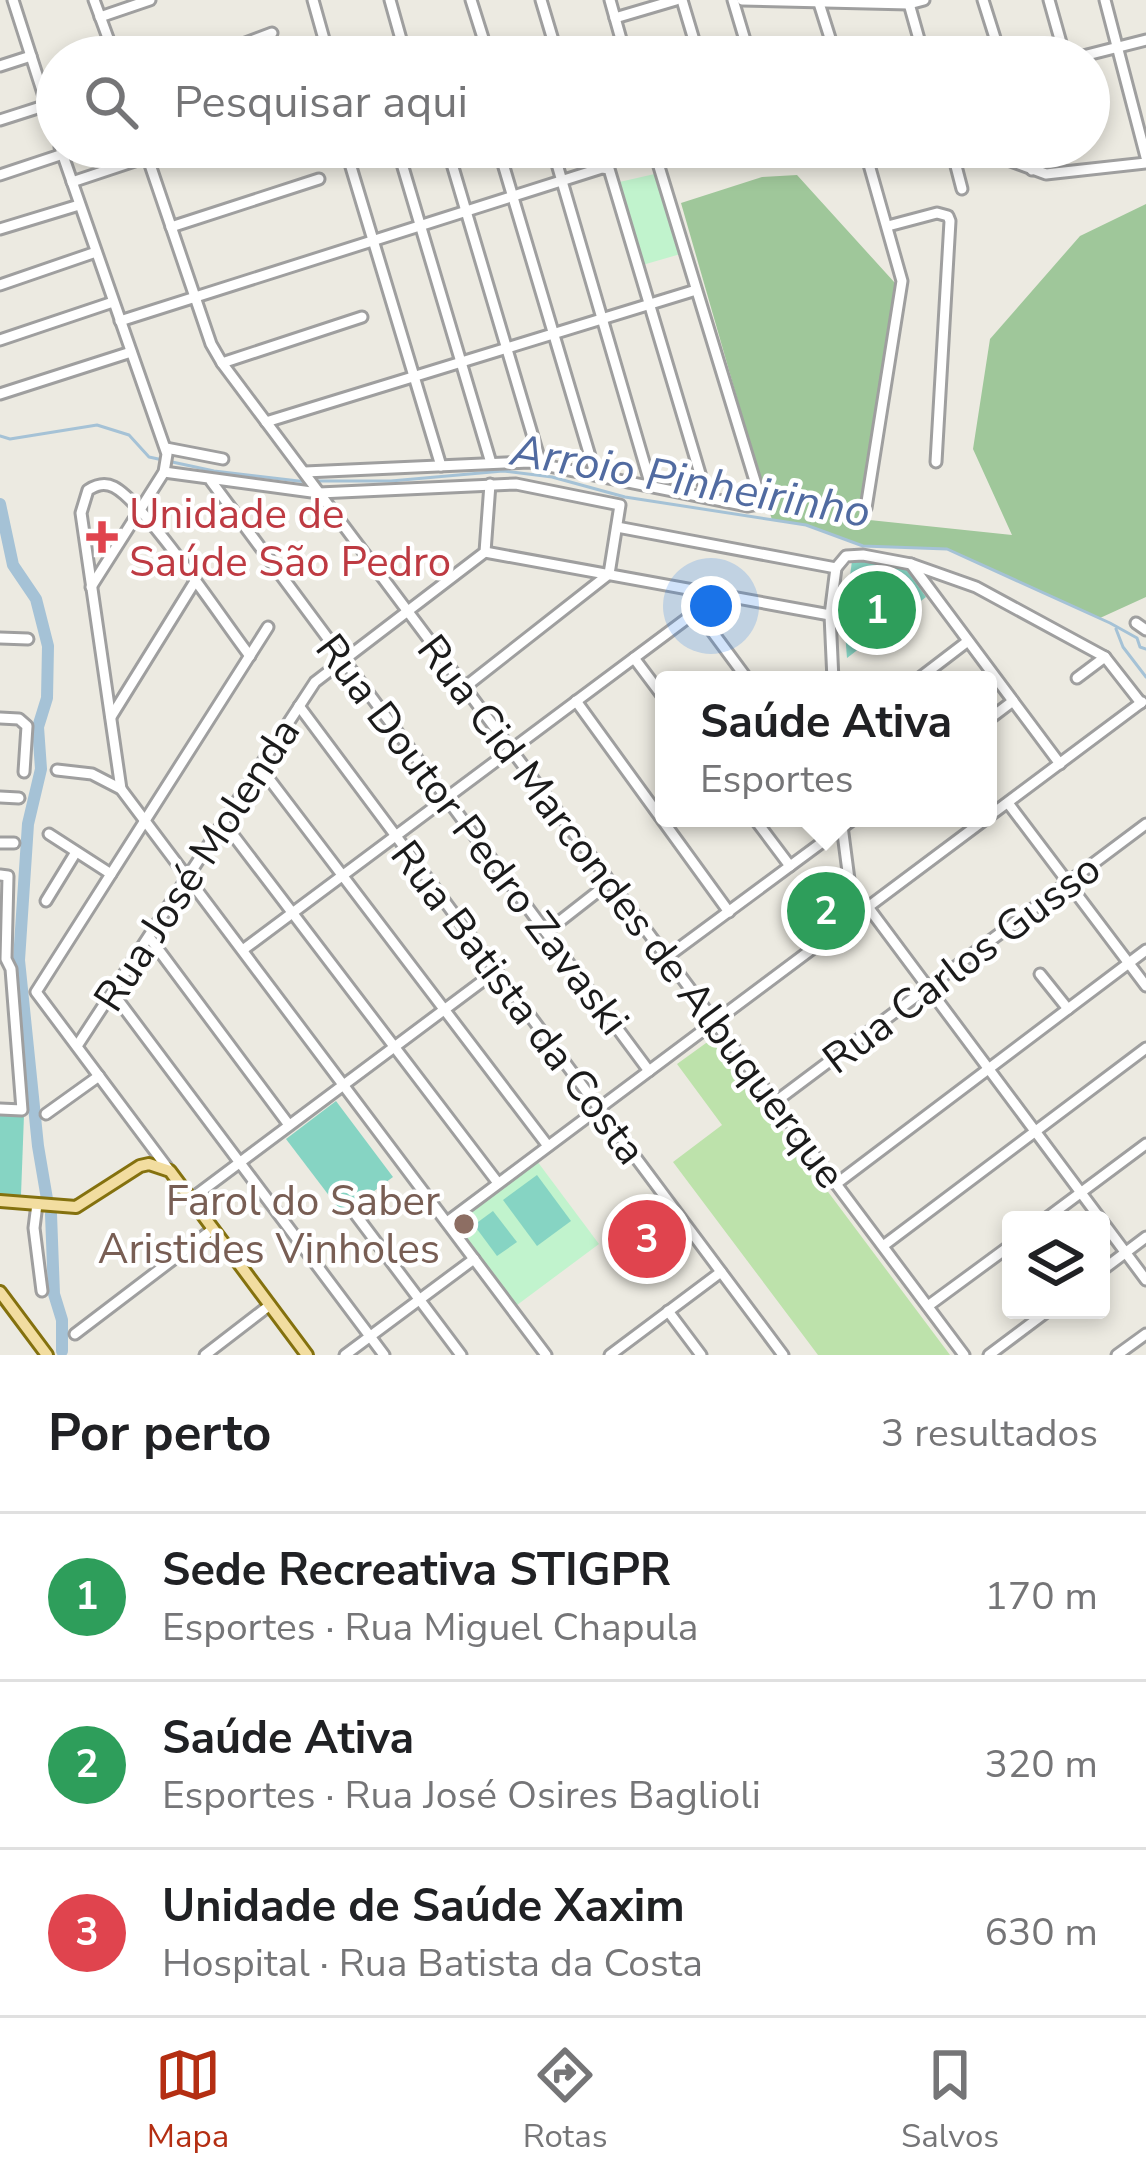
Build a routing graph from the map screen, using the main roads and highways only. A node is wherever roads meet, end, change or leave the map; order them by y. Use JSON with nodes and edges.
{"nodes":[{"id":1,"x":0,"y":1201,"type":"edge"},
{"id":2,"x":0,"y":1292,"type":"edge"},
{"id":3,"x":46,"y":1355,"type":"edge"},
{"id":4,"x":308,"y":1355,"type":"edge"}],
"edges":[{"from":1,"to":4,"type":"main road"},
{"from":2,"to":3,"type":"main road"}]}
